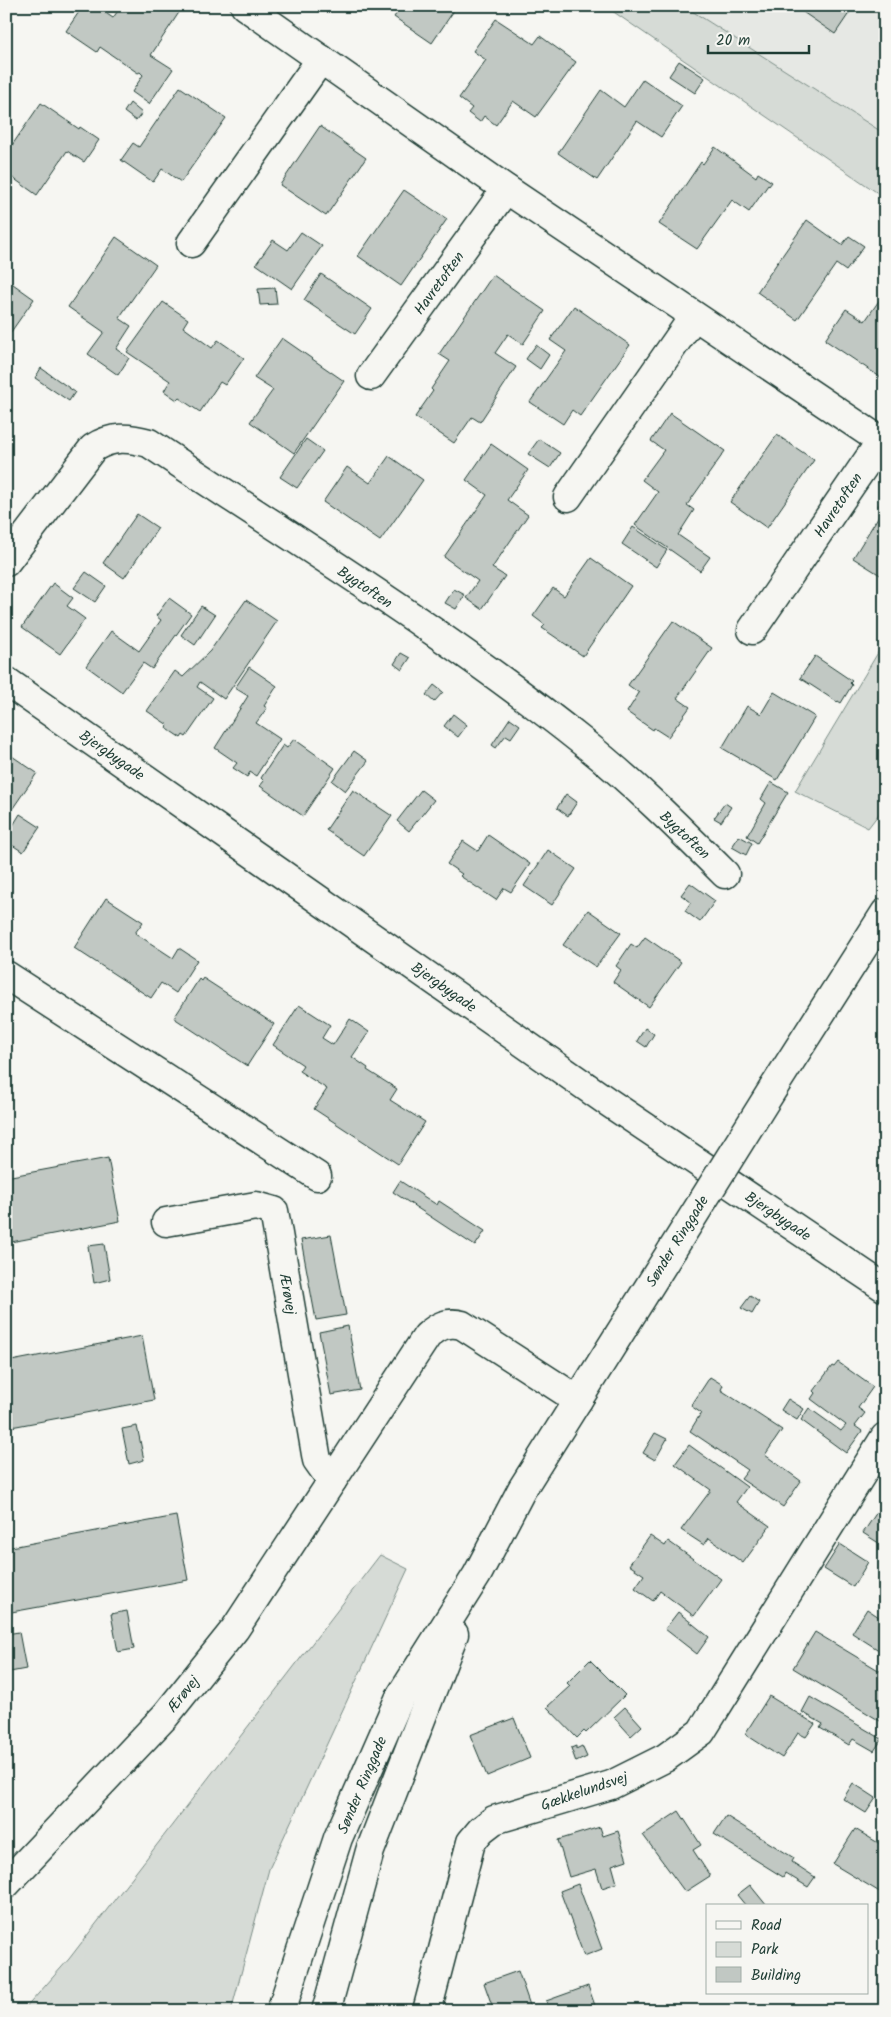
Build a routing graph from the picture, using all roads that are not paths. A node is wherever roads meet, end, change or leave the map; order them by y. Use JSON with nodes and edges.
{"nodes":[{"id":1,"x":245,"y":6,"type":"edge"},
{"id":2,"x":321,"y":59,"type":"junction"},
{"id":3,"x":506,"y":189,"type":"junction"},
{"id":4,"x":191,"y":243,"type":"dead end"},
{"id":5,"x":694,"y":316,"type":"junction"},
{"id":6,"x":372,"y":376,"type":"dead end"},
{"id":7,"x":568,"y":497,"type":"dead end"},
{"id":8,"x":6,"y":562,"type":"edge"},
{"id":9,"x":752,"y":630,"type":"dead end"},
{"id":10,"x":6,"y":681,"type":"edge"},
{"id":11,"x":725,"y":874,"type":"dead end"},
{"id":12,"x":885,"y":913,"type":"edge"},
{"id":13,"x":6,"y":975,"type":"edge"},
{"id":14,"x":317,"y":1176,"type":"dead end"},
{"id":15,"x":166,"y":1222,"type":"dead end"},
{"id":16,"x":885,"y":1288,"type":"edge"},
{"id":17,"x":578,"y":1400,"type":"junction"},
{"id":18,"x":885,"y":1437,"type":"edge"},
{"id":19,"x":332,"y":1481,"type":"junction"},
{"id":20,"x":476,"y":1575,"type":"junction"},
{"id":21,"x":6,"y":1884,"type":"edge"},
{"id":22,"x":281,"y":2011,"type":"edge"},
{"id":23,"x":326,"y":2011,"type":"edge"},
{"id":24,"x":427,"y":2011,"type":"edge"}],
"edges":[{"from":1,"to":2,"type":"street","name":"Havretoften"},
{"from":2,"to":3,"type":"street","name":"Havretoften"},
{"from":2,"to":4,"type":"street"},
{"from":3,"to":5,"type":"street","name":"Havretoften"},
{"from":3,"to":6,"type":"street","name":"Havretoften"},
{"from":5,"to":7,"type":"street"},
{"from":5,"to":9,"type":"street","name":"Havretoften"},
{"from":8,"to":11,"type":"street","name":"Bygtoften"},
{"from":10,"to":16,"type":"street","name":"Bjergbygade"},
{"from":12,"to":17,"type":"street","name":"Sønder Ringgade","bridge":true},
{"from":13,"to":14,"type":"street"},
{"from":15,"to":19,"type":"street","name":"Ærøvej"},
{"from":17,"to":19,"type":"street","name":"Ærøvej"},
{"from":17,"to":20,"type":"street","name":"Sønder Ringgade"},
{"from":18,"to":24,"type":"street","name":"Gækkelundsvej"},
{"from":19,"to":21,"type":"street","name":"Ærøvej"},
{"from":20,"to":22,"type":"street","name":"Sønder Ringgade"},
{"from":20,"to":23,"type":"street","name":"Sønder Ringgade"}]}
